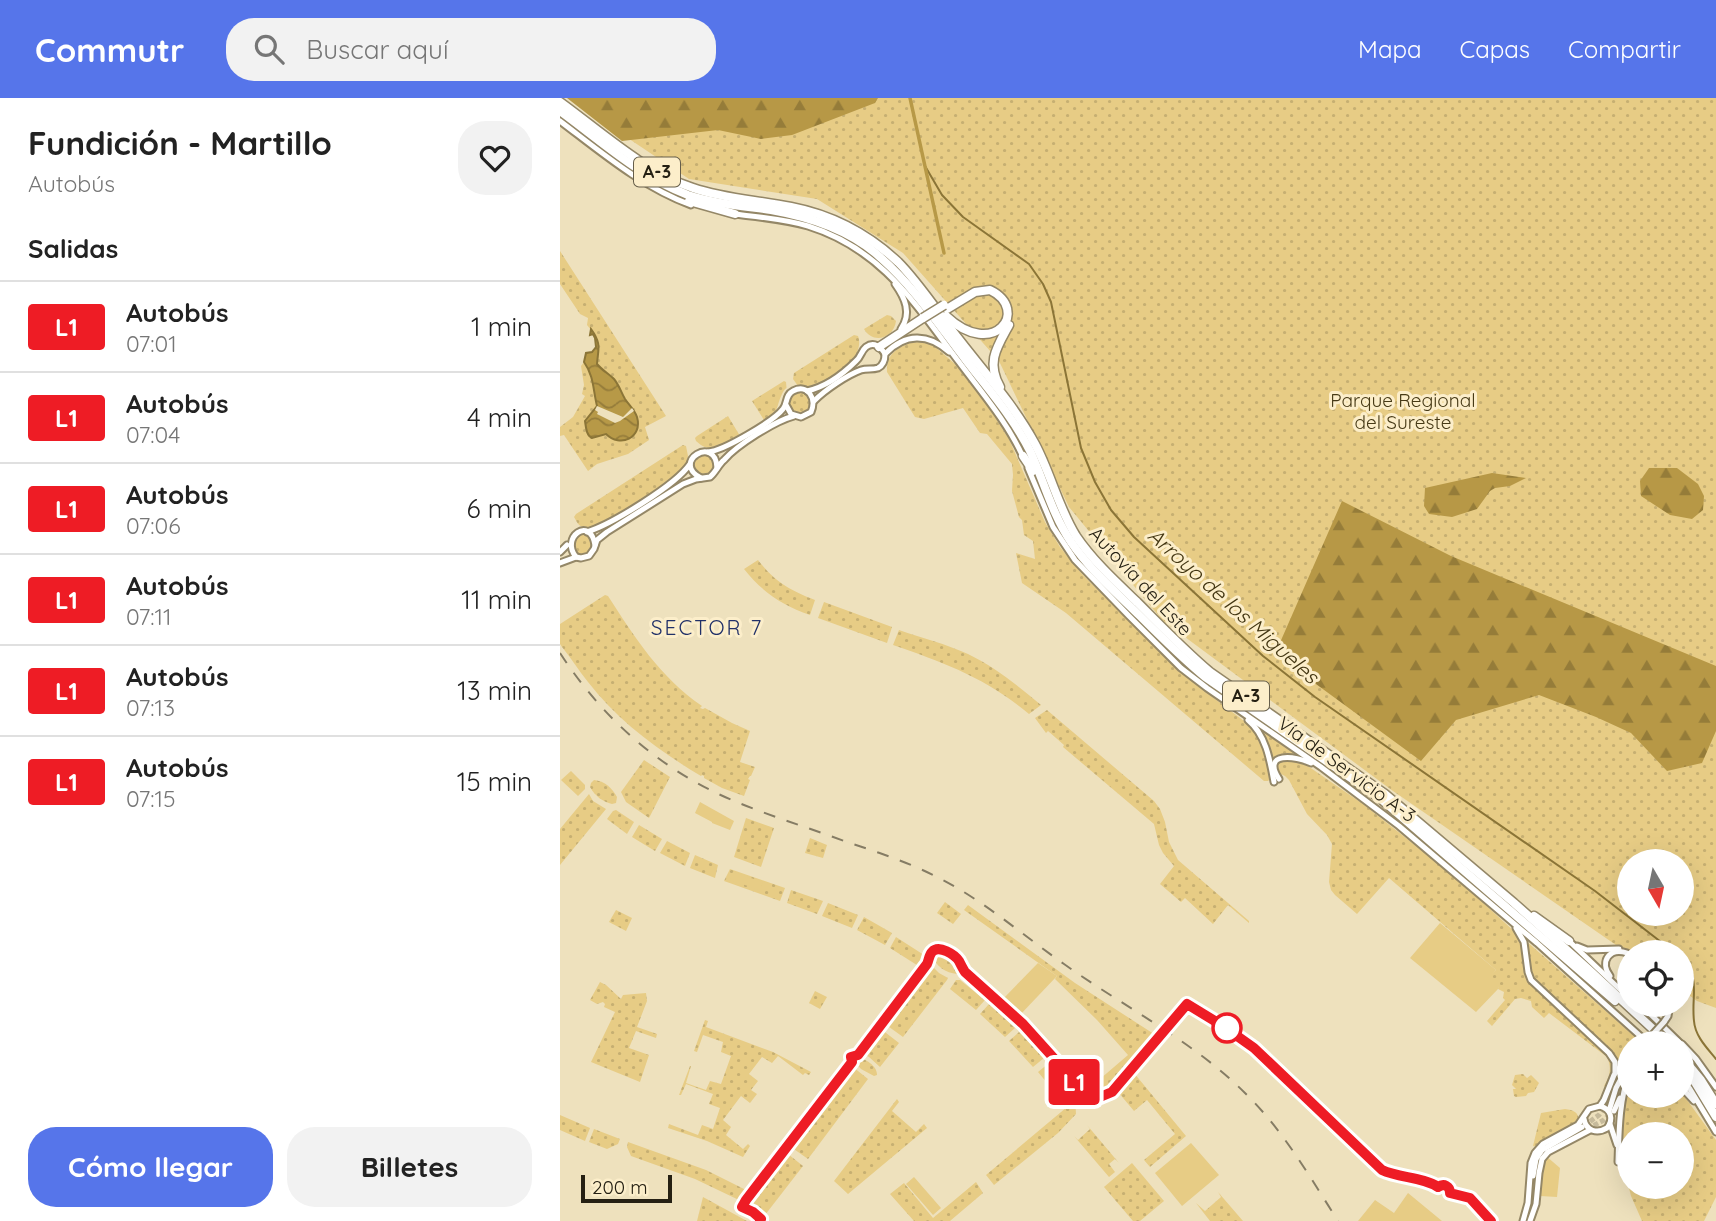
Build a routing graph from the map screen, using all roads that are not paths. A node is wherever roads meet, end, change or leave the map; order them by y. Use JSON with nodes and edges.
{"nodes":[{"id":1,"x":560,"y":102,"type":"edge"},
{"id":2,"x":560,"y":111,"type":"edge"},
{"id":3,"x":560,"y":121,"type":"edge"},
{"id":4,"x":636,"y":168,"type":"junction"},
{"id":5,"x":735,"y":214,"type":"junction"},
{"id":6,"x":890,"y":275,"type":"junction"},
{"id":7,"x":926,"y":297,"type":"junction"},
{"id":8,"x":946,"y":307,"type":"junction"},
{"id":9,"x":883,"y":348,"type":"junction"},
{"id":10,"x":860,"y":356,"type":"junction"},
{"id":11,"x":961,"y":365,"type":"junction"},
{"id":12,"x":867,"y":368,"type":"junction"},
{"id":13,"x":807,"y":391,"type":"junction"},
{"id":14,"x":814,"y":401,"type":"junction"},
{"id":15,"x":1009,"y":402,"type":"junction"},
{"id":16,"x":786,"y":405,"type":"junction"},
{"id":17,"x":794,"y":416,"type":"junction"},
{"id":18,"x":708,"y":452,"type":"junction"},
{"id":19,"x":1023,"y":456,"type":"junction"},
{"id":20,"x":690,"y":464,"type":"junction"},
{"id":21,"x":717,"y":468,"type":"junction"},
{"id":22,"x":701,"y":479,"type":"junction"},
{"id":23,"x":1052,"y":508,"type":"junction"},
{"id":24,"x":587,"y":532,"type":"junction"},
{"id":25,"x":567,"y":545,"type":"junction"},
{"id":26,"x":595,"y":545,"type":"junction"},
{"id":27,"x":560,"y":552,"type":"edge"},
{"id":28,"x":576,"y":557,"type":"junction"},
{"id":29,"x":560,"y":564,"type":"edge"},
{"id":30,"x":1207,"y":688,"type":"junction"},
{"id":31,"x":1327,"y":771,"type":"junction"},
{"id":32,"x":1514,"y":903,"type":"junction"},
{"id":33,"x":1513,"y":923,"type":"junction"},
{"id":34,"x":1569,"y":941,"type":"junction"},
{"id":35,"x":1617,"y":948,"type":"edge"},
{"id":36,"x":1617,"y":952,"type":"edge"},
{"id":37,"x":1617,"y":983,"type":"edge"},
{"id":38,"x":1617,"y":985,"type":"edge"},
{"id":39,"x":1652,"y":1017,"type":"edge"},
{"id":40,"x":1667,"y":1017,"type":"edge"},
{"id":41,"x":1633,"y":1031,"type":"edge"},
{"id":42,"x":1647,"y":1031,"type":"edge"},
{"id":43,"x":1655,"y":1031,"type":"edge"},
{"id":44,"x":1656,"y":1031,"type":"edge"},
{"id":45,"x":1667,"y":1031,"type":"edge"},
{"id":46,"x":1694,"y":1057,"type":"edge"},
{"id":47,"x":1694,"y":1072,"type":"edge"},
{"id":48,"x":1617,"y":1073,"type":"edge"},
{"id":49,"x":1614,"y":1075,"type":"junction"},
{"id":50,"x":1617,"y":1079,"type":"edge"},
{"id":51,"x":1694,"y":1081,"type":"edge"},
{"id":52,"x":1716,"y":1087,"type":"edge"},
{"id":53,"x":1694,"y":1097,"type":"edge"},
{"id":54,"x":1694,"y":1102,"type":"edge"},
{"id":55,"x":1716,"y":1104,"type":"edge"},
{"id":56,"x":1600,"y":1106,"type":"junction"},
{"id":57,"x":1610,"y":1109,"type":"junction"},
{"id":58,"x":1701,"y":1110,"type":"junction"},
{"id":59,"x":1716,"y":1117,"type":"edge"},
{"id":60,"x":1584,"y":1118,"type":"junction"},
{"id":61,"x":1610,"y":1124,"type":"junction"},
{"id":62,"x":1586,"y":1129,"type":"junction"},
{"id":63,"x":1716,"y":1132,"type":"edge"},
{"id":64,"x":1617,"y":1145,"type":"edge"},
{"id":65,"x":1526,"y":1219,"type":"edge"}],
"edges":[{"from":1,"to":7,"type":"highway","name":"Autovía del Este","number":"A-3"},
{"from":2,"to":4,"type":"highway","name":"Autovía del Este","number":"A-3"},
{"from":3,"to":5,"type":"main road"},
{"from":4,"to":5,"type":"highway"},
{"from":4,"to":23,"type":"highway","name":"Autovía del Este","number":"A-3"},
{"from":5,"to":6,"type":"main road"},
{"from":6,"to":9,"type":"main road"},
{"from":6,"to":11,"type":"main road"},
{"from":7,"to":8,"type":"highway"},
{"from":7,"to":15,"type":"highway","name":"Autovía del Este","number":"A-3"},
{"from":8,"to":9,"type":"highway","bridge":true},
{"from":8,"to":15,"type":"highway"},
{"from":9,"to":10,"type":"main road"},
{"from":9,"to":11,"type":"main road"},
{"from":9,"to":12,"type":"main road"},
{"from":10,"to":12,"type":"main road"},
{"from":10,"to":13,"type":"main road"},
{"from":11,"to":19,"type":"main road","name":"Vía de Servicio A-3"},
{"from":12,"to":14,"type":"main road"},
{"from":13,"to":14,"type":"main road"},
{"from":13,"to":16,"type":"main road"},
{"from":14,"to":17,"type":"main road"},
{"from":15,"to":32,"type":"highway","name":"Autovía del Este","number":"A-3"},
{"from":16,"to":17,"type":"main road"},
{"from":16,"to":18,"type":"main road"},
{"from":17,"to":21,"type":"main road"},
{"from":18,"to":20,"type":"main road"},
{"from":18,"to":21,"type":"main road"},
{"from":19,"to":23,"type":"highway"},
{"from":19,"to":30,"type":"main road","name":"Vía de Servicio A-3"},
{"from":20,"to":22,"type":"main road"},
{"from":20,"to":24,"type":"main road"},
{"from":21,"to":22,"type":"main road"},
{"from":22,"to":26,"type":"main road"},
{"from":23,"to":42,"type":"highway","name":"Autovía del Este","number":"A-3"},
{"from":24,"to":25,"type":"main road"},
{"from":24,"to":26,"type":"main road"},
{"from":25,"to":27,"type":"main road"},
{"from":25,"to":28,"type":"main road"},
{"from":26,"to":28,"type":"main road"},
{"from":28,"to":29,"type":"main road"},
{"from":30,"to":31,"type":"main road","name":"Vía de Servicio A-3"},
{"from":30,"to":31,"type":"main road"},
{"from":31,"to":33,"type":"main road","name":"Vía de Servicio A-3"},
{"from":32,"to":34,"type":"highway"},
{"from":32,"to":43,"type":"highway","name":"Autovía del Este","number":"A-3"},
{"from":33,"to":41,"type":"main road","name":"Vía de Servicio A-3"},
{"from":33,"to":49,"type":"main road"},
{"from":34,"to":35,"type":"main road"},
{"from":34,"to":38,"type":"main road"},
{"from":36,"to":37,"type":"main road"},
{"from":39,"to":45,"type":"main road"},
{"from":40,"to":44,"type":"main road","bridge":true},
{"from":46,"to":52,"type":"main road"},
{"from":47,"to":55,"type":"highway"},
{"from":48,"to":49,"type":"main road"},
{"from":49,"to":56,"type":"main road"},
{"from":50,"to":57,"type":"main road"},
{"from":51,"to":59,"type":"highway"},
{"from":53,"to":58,"type":"main road"},
{"from":54,"to":58,"type":"main road"},
{"from":56,"to":57,"type":"main road"},
{"from":56,"to":60,"type":"main road"},
{"from":57,"to":61,"type":"main road"},
{"from":58,"to":63,"type":"main road"},
{"from":60,"to":62,"type":"main road"},
{"from":60,"to":65,"type":"main road"},
{"from":61,"to":62,"type":"main road"},
{"from":61,"to":64,"type":"main road"},
{"from":62,"to":65,"type":"main road"},
{"from":62,"to":65,"type":"main road"}]}
